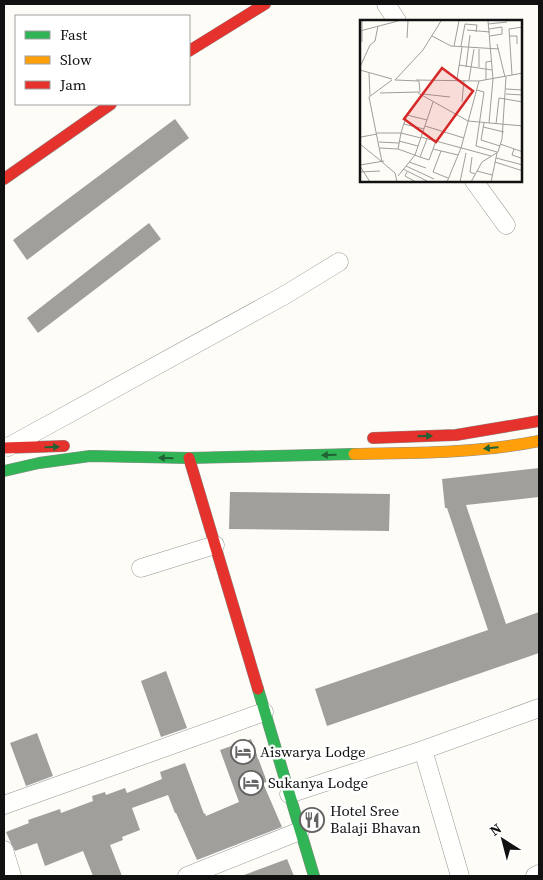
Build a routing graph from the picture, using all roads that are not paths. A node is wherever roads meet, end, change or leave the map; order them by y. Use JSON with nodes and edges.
{"nodes":[{"id":1,"x":265,"y":4,"type":"edge"},
{"id":2,"x":386,"y":4,"type":"edge"},
{"id":3,"x":396,"y":20,"type":"edge"},
{"id":4,"x":190,"y":50,"type":"edge"},
{"id":5,"x":110,"y":105,"type":"edge"},
{"id":6,"x":4,"y":179,"type":"edge"},
{"id":7,"x":475,"y":182,"type":"edge"},
{"id":8,"x":506,"y":225,"type":"dead end"},
{"id":9,"x":339,"y":262,"type":"dead end"},
{"id":10,"x":539,"y":422,"type":"edge"},
{"id":11,"x":396,"y":437,"type":"junction"},
{"id":12,"x":360,"y":438,"type":"dead end"},
{"id":13,"x":539,"y":441,"type":"edge"},
{"id":14,"x":105,"y":445,"type":"dead end"},
{"id":15,"x":4,"y":448,"type":"edge"},
{"id":16,"x":392,"y":454,"type":"junction"},
{"id":17,"x":189,"y":458,"type":"junction"},
{"id":18,"x":4,"y":471,"type":"edge"},
{"id":19,"x":215,"y":545,"type":"junction"},
{"id":20,"x":141,"y":568,"type":"dead end"},
{"id":21,"x":539,"y":708,"type":"edge"},
{"id":22,"x":264,"y":712,"type":"junction"},
{"id":23,"x":423,"y":750,"type":"junction"},
{"id":24,"x":289,"y":794,"type":"junction"},
{"id":25,"x":4,"y":805,"type":"edge"},
{"id":26,"x":300,"y":831,"type":"junction"},
{"id":27,"x":4,"y":850,"type":"edge"},
{"id":28,"x":12,"y":876,"type":"edge"},
{"id":29,"x":187,"y":876,"type":"edge"},
{"id":30,"x":314,"y":876,"type":"edge"},
{"id":31,"x":460,"y":876,"type":"edge"}],
"edges":[{"from":1,"to":4,"type":"main road"},
{"from":2,"to":3,"type":"street"},
{"from":5,"to":6,"type":"main road"},
{"from":7,"to":8,"type":"street"},
{"from":9,"to":15,"type":"street"},
{"from":11,"to":10,"type":"main road","one_way":true},
{"from":11,"to":12,"type":"main road"},
{"from":11,"to":16,"type":"main road"},
{"from":13,"to":16,"type":"main road","one_way":true},
{"from":15,"to":14,"type":"main road","one_way":true},
{"from":16,"to":17,"type":"main road","one_way":true},
{"from":17,"to":18,"type":"main road","one_way":true},
{"from":17,"to":19,"type":"main road"},
{"from":19,"to":20,"type":"street"},
{"from":19,"to":22,"type":"main road"},
{"from":21,"to":23,"type":"street"},
{"from":22,"to":24,"type":"main road"},
{"from":22,"to":25,"type":"street"},
{"from":23,"to":24,"type":"street"},
{"from":23,"to":31,"type":"street"},
{"from":24,"to":26,"type":"main road"},
{"from":26,"to":29,"type":"street"},
{"from":26,"to":30,"type":"main road"},
{"from":27,"to":28,"type":"street"}]}
